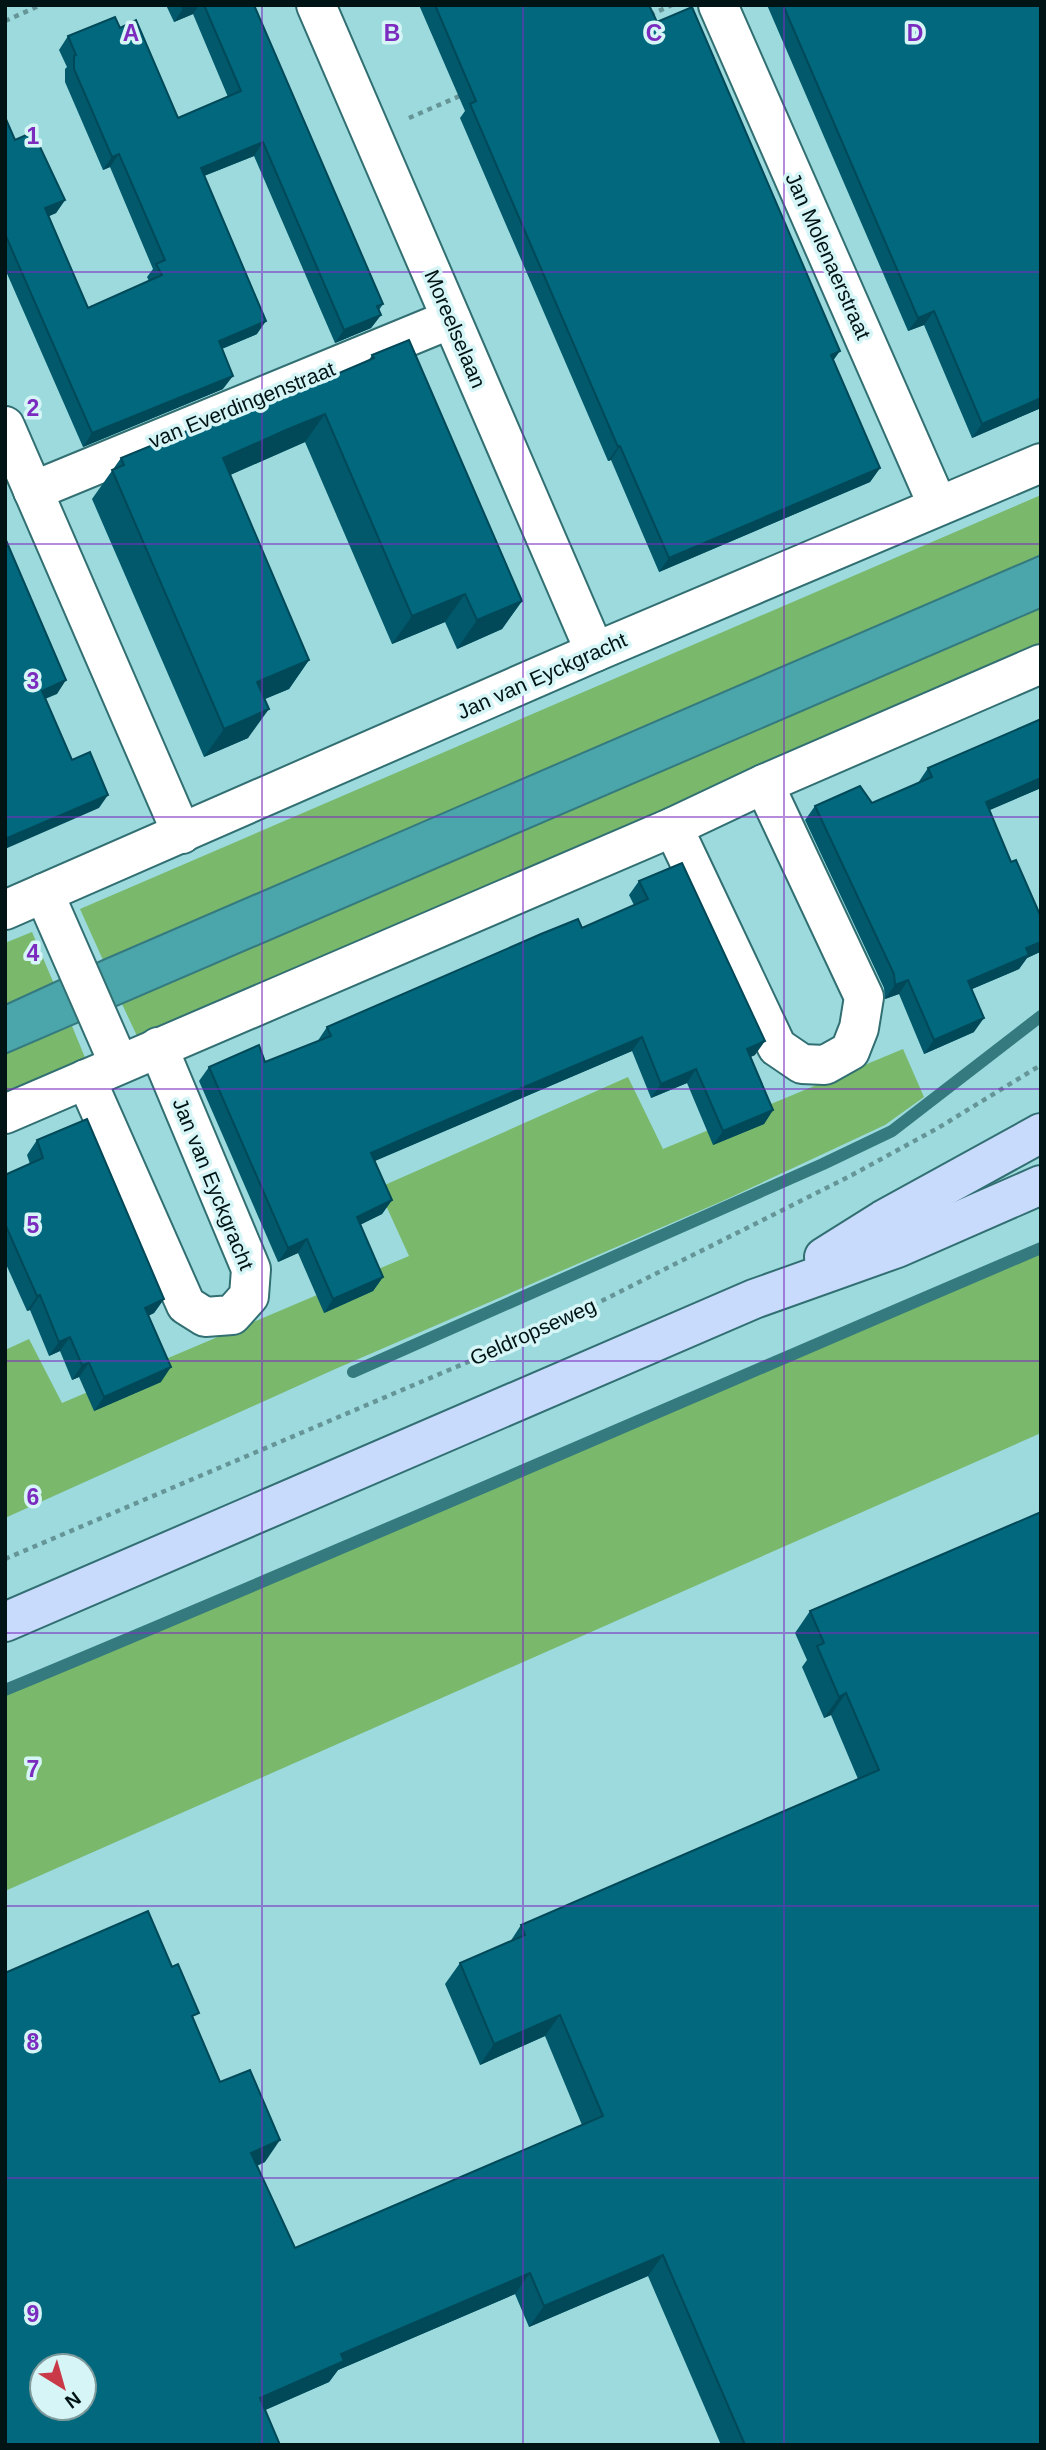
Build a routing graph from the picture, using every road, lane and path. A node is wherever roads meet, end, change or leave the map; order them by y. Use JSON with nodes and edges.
{"nodes":[{"id":1,"x":41,"y":5,"type":"edge"},
{"id":2,"x":316,"y":5,"type":"edge"},
{"id":3,"x":672,"y":5,"type":"edge"},
{"id":4,"x":718,"y":5,"type":"edge"},
{"id":5,"x":647,"y":16,"type":"edge"},
{"id":6,"x":5,"y":21,"type":"edge"},
{"id":7,"x":472,"y":90,"type":"edge"},
{"id":8,"x":372,"y":134,"type":"junction"},
{"id":9,"x":451,"y":319,"type":"junction"},
{"id":10,"x":5,"y":426,"type":"edge"},
{"id":11,"x":1041,"y":463,"type":"edge"},
{"id":12,"x":33,"y":491,"type":"junction"},
{"id":13,"x":938,"y":506,"type":"junction"},
{"id":14,"x":595,"y":652,"type":"junction"},
{"id":15,"x":1041,"y":664,"type":"edge"},
{"id":16,"x":764,"y":784,"type":"junction"},
{"id":17,"x":673,"y":827,"type":"junction"},
{"id":18,"x":182,"y":834,"type":"junction"},
{"id":19,"x":50,"y":906,"type":"junction"},
{"id":20,"x":5,"y":910,"type":"edge"},
{"id":21,"x":158,"y":1047,"type":"junction"},
{"id":22,"x":105,"y":1062,"type":"junction"},
{"id":23,"x":1041,"y":1065,"type":"edge"},
{"id":24,"x":5,"y":1114,"type":"edge"},
{"id":25,"x":1041,"y":1133,"type":"edge"},
{"id":26,"x":1041,"y":1185,"type":"edge"},
{"id":27,"x":754,"y":1299,"type":"junction"},
{"id":28,"x":5,"y":1559,"type":"edge"},
{"id":29,"x":5,"y":1622,"type":"edge"}],
"edges":[{"from":1,"to":6,"type":"path"},
{"from":2,"to":8,"type":"street","name":"Moreelselaan"},
{"from":3,"to":5,"type":"path"},
{"from":4,"to":13,"type":"street","name":"Jan Molenaerstraat"},
{"from":7,"to":8,"type":"path"},
{"from":8,"to":9,"type":"street","name":"Moreelselaan"},
{"from":9,"to":12,"type":"street","name":"van Everdingenstraat"},
{"from":9,"to":14,"type":"street","name":"Moreelselaan"},
{"from":10,"to":12,"type":"street"},
{"from":11,"to":13,"type":"street","name":"Jan van Eyckgracht"},
{"from":12,"to":18,"type":"street"},
{"from":13,"to":14,"type":"street","name":"Jan van Eyckgracht"},
{"from":14,"to":18,"type":"street","name":"Jan van Eyckgracht"},
{"from":15,"to":16,"type":"street"},
{"from":16,"to":17,"type":"street"},
{"from":16,"to":17,"type":"street"},
{"from":17,"to":21,"type":"street"},
{"from":18,"to":19,"type":"street","name":"Jan van Eyckgracht"},
{"from":19,"to":20,"type":"street","name":"Jan van Eyckgracht"},
{"from":19,"to":22,"type":"street","name":"Jan van Eyckgracht"},
{"from":21,"to":22,"type":"street"},
{"from":21,"to":22,"type":"street","name":"Jan van Eyckgracht"},
{"from":22,"to":24,"type":"street"},
{"from":23,"to":28,"type":"path","name":"Geldropseweg"},
{"from":25,"to":27,"type":"main road"},
{"from":26,"to":27,"type":"main road"},
{"from":27,"to":29,"type":"main road"}]}
